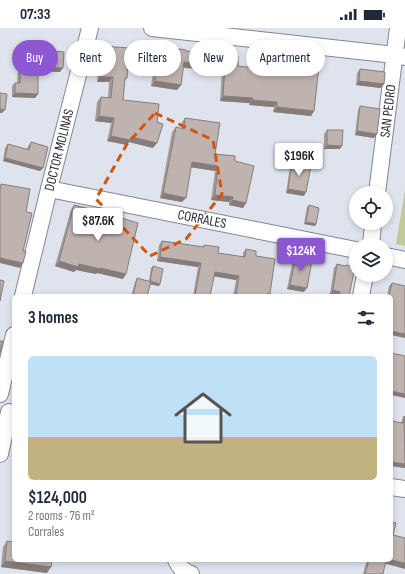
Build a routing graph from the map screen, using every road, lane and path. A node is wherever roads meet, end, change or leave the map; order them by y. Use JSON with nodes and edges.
{"nodes":[{"id":1,"x":90,"y":28,"type":"edge"},
{"id":2,"x":152,"y":28,"type":"edge"},
{"id":3,"x":398,"y":28,"type":"edge"},
{"id":4,"x":400,"y":56,"type":"edge"},
{"id":5,"x":378,"y":186,"type":"edge"},
{"id":6,"x":49,"y":189,"type":"junction"},
{"id":7,"x":349,"y":249,"type":"edge"},
{"id":8,"x":393,"y":257,"type":"edge"},
{"id":9,"x":405,"y":260,"type":"edge"},
{"id":10,"x":364,"y":282,"type":"edge"},
{"id":11,"x":23,"y":294,"type":"edge"},
{"id":12,"x":361,"y":294,"type":"edge"},
{"id":13,"x":12,"y":343,"type":"edge"},
{"id":14,"x":0,"y":394,"type":"edge"},
{"id":15,"x":8,"y":412,"type":"edge"},
{"id":16,"x":0,"y":454,"type":"edge"},
{"id":17,"x":393,"y":487,"type":"edge"},
{"id":18,"x":405,"y":489,"type":"edge"},
{"id":19,"x":177,"y":562,"type":"edge"},
{"id":20,"x":191,"y":574,"type":"edge"}],
"edges":[{"from":1,"to":6,"type":"street","name":"DOCTOR MOLINAS"},
{"from":2,"to":4,"type":"street"},
{"from":3,"to":4,"type":"street","name":"SAN PEDRO"},
{"from":4,"to":5,"type":"street","name":"SAN PEDRO"},
{"from":6,"to":7,"type":"street","name":"CORRALES"},
{"from":6,"to":11,"type":"street","name":"DOCTOR MOLINAS"},
{"from":8,"to":9,"type":"street"},
{"from":10,"to":12,"type":"street"},
{"from":13,"to":14,"type":"street"},
{"from":15,"to":16,"type":"street"},
{"from":17,"to":18,"type":"street"},
{"from":19,"to":20,"type":"street"}]}
